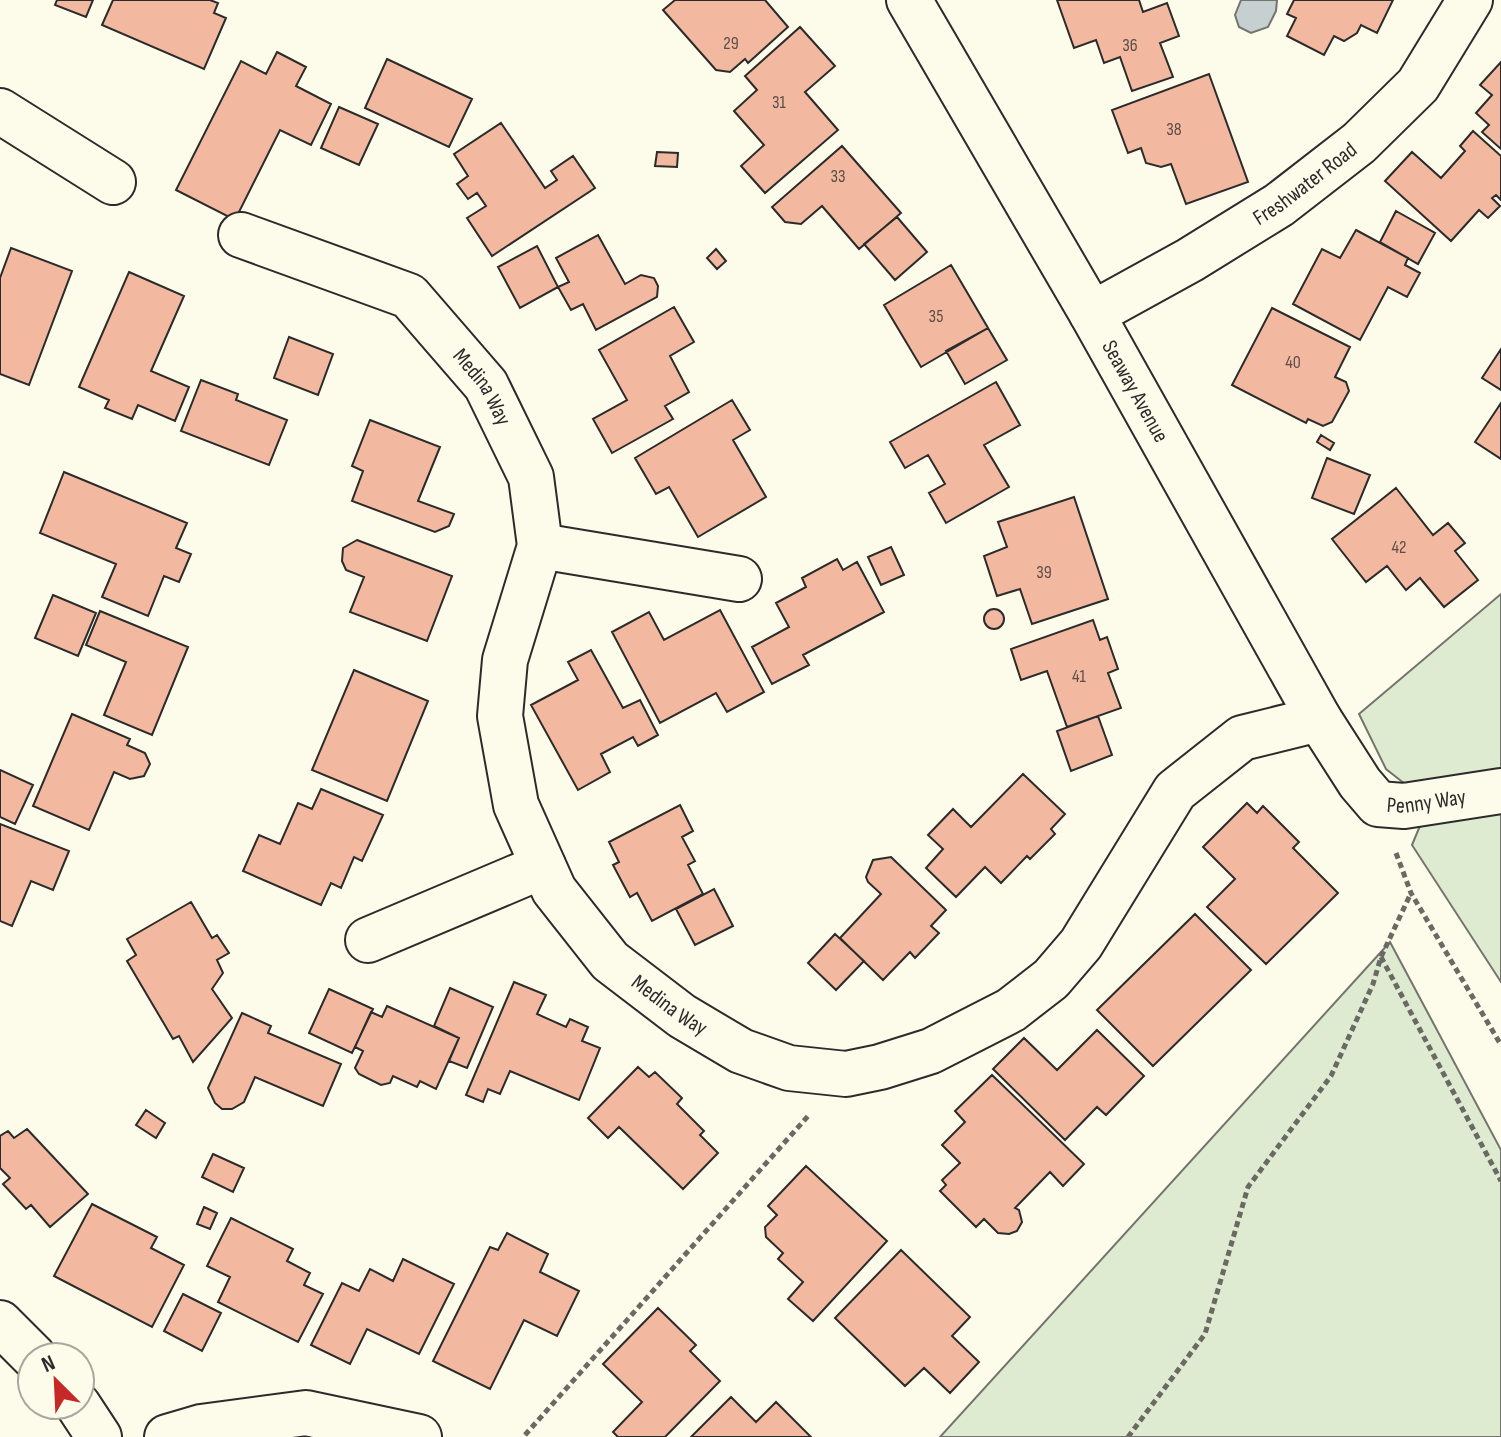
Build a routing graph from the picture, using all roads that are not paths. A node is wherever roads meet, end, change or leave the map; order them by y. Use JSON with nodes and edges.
{"nodes":[{"id":1,"x":909,"y":0,"type":"edge"},
{"id":2,"x":1470,"y":0,"type":"edge"},
{"id":3,"x":0,"y":111,"type":"edge"},
{"id":4,"x":113,"y":182,"type":"dead end"},
{"id":5,"x":241,"y":235,"type":"dead end"},
{"id":6,"x":1092,"y":314,"type":"junction"},
{"id":7,"x":540,"y":546,"type":"junction"},
{"id":8,"x":739,"y":579,"type":"dead end"},
{"id":9,"x":1319,"y":719,"type":"junction"},
{"id":10,"x":1501,"y":791,"type":"edge"},
{"id":11,"x":1369,"y":793,"type":"joint"},
{"id":12,"x":543,"y":866,"type":"junction"},
{"id":13,"x":368,"y":940,"type":"dead end"},
{"id":14,"x":0,"y":1323,"type":"edge"},
{"id":15,"x":18,"y":1341,"type":"edge"},
{"id":16,"x":167,"y":1437,"type":"edge"},
{"id":17,"x":419,"y":1437,"type":"edge"}],
"edges":[{"from":1,"to":6,"type":"street","name":"Seaway Avenue"},
{"from":2,"to":6,"type":"street","name":"Freshwater Road"},
{"from":3,"to":4,"type":"street"},
{"from":5,"to":7,"type":"street","name":"Medina Way"},
{"from":6,"to":9,"type":"street","name":"Seaway Avenue"},
{"from":7,"to":8,"type":"street"},
{"from":7,"to":12,"type":"street","name":"Medina Way"},
{"from":9,"to":11,"type":"street","name":"Seaway Avenue"},
{"from":9,"to":12,"type":"street","name":"Medina Way"},
{"from":10,"to":11,"type":"street","name":"Penny Way"},
{"from":12,"to":13,"type":"street"},
{"from":14,"to":15,"type":"street"},
{"from":16,"to":17,"type":"street"}]}
